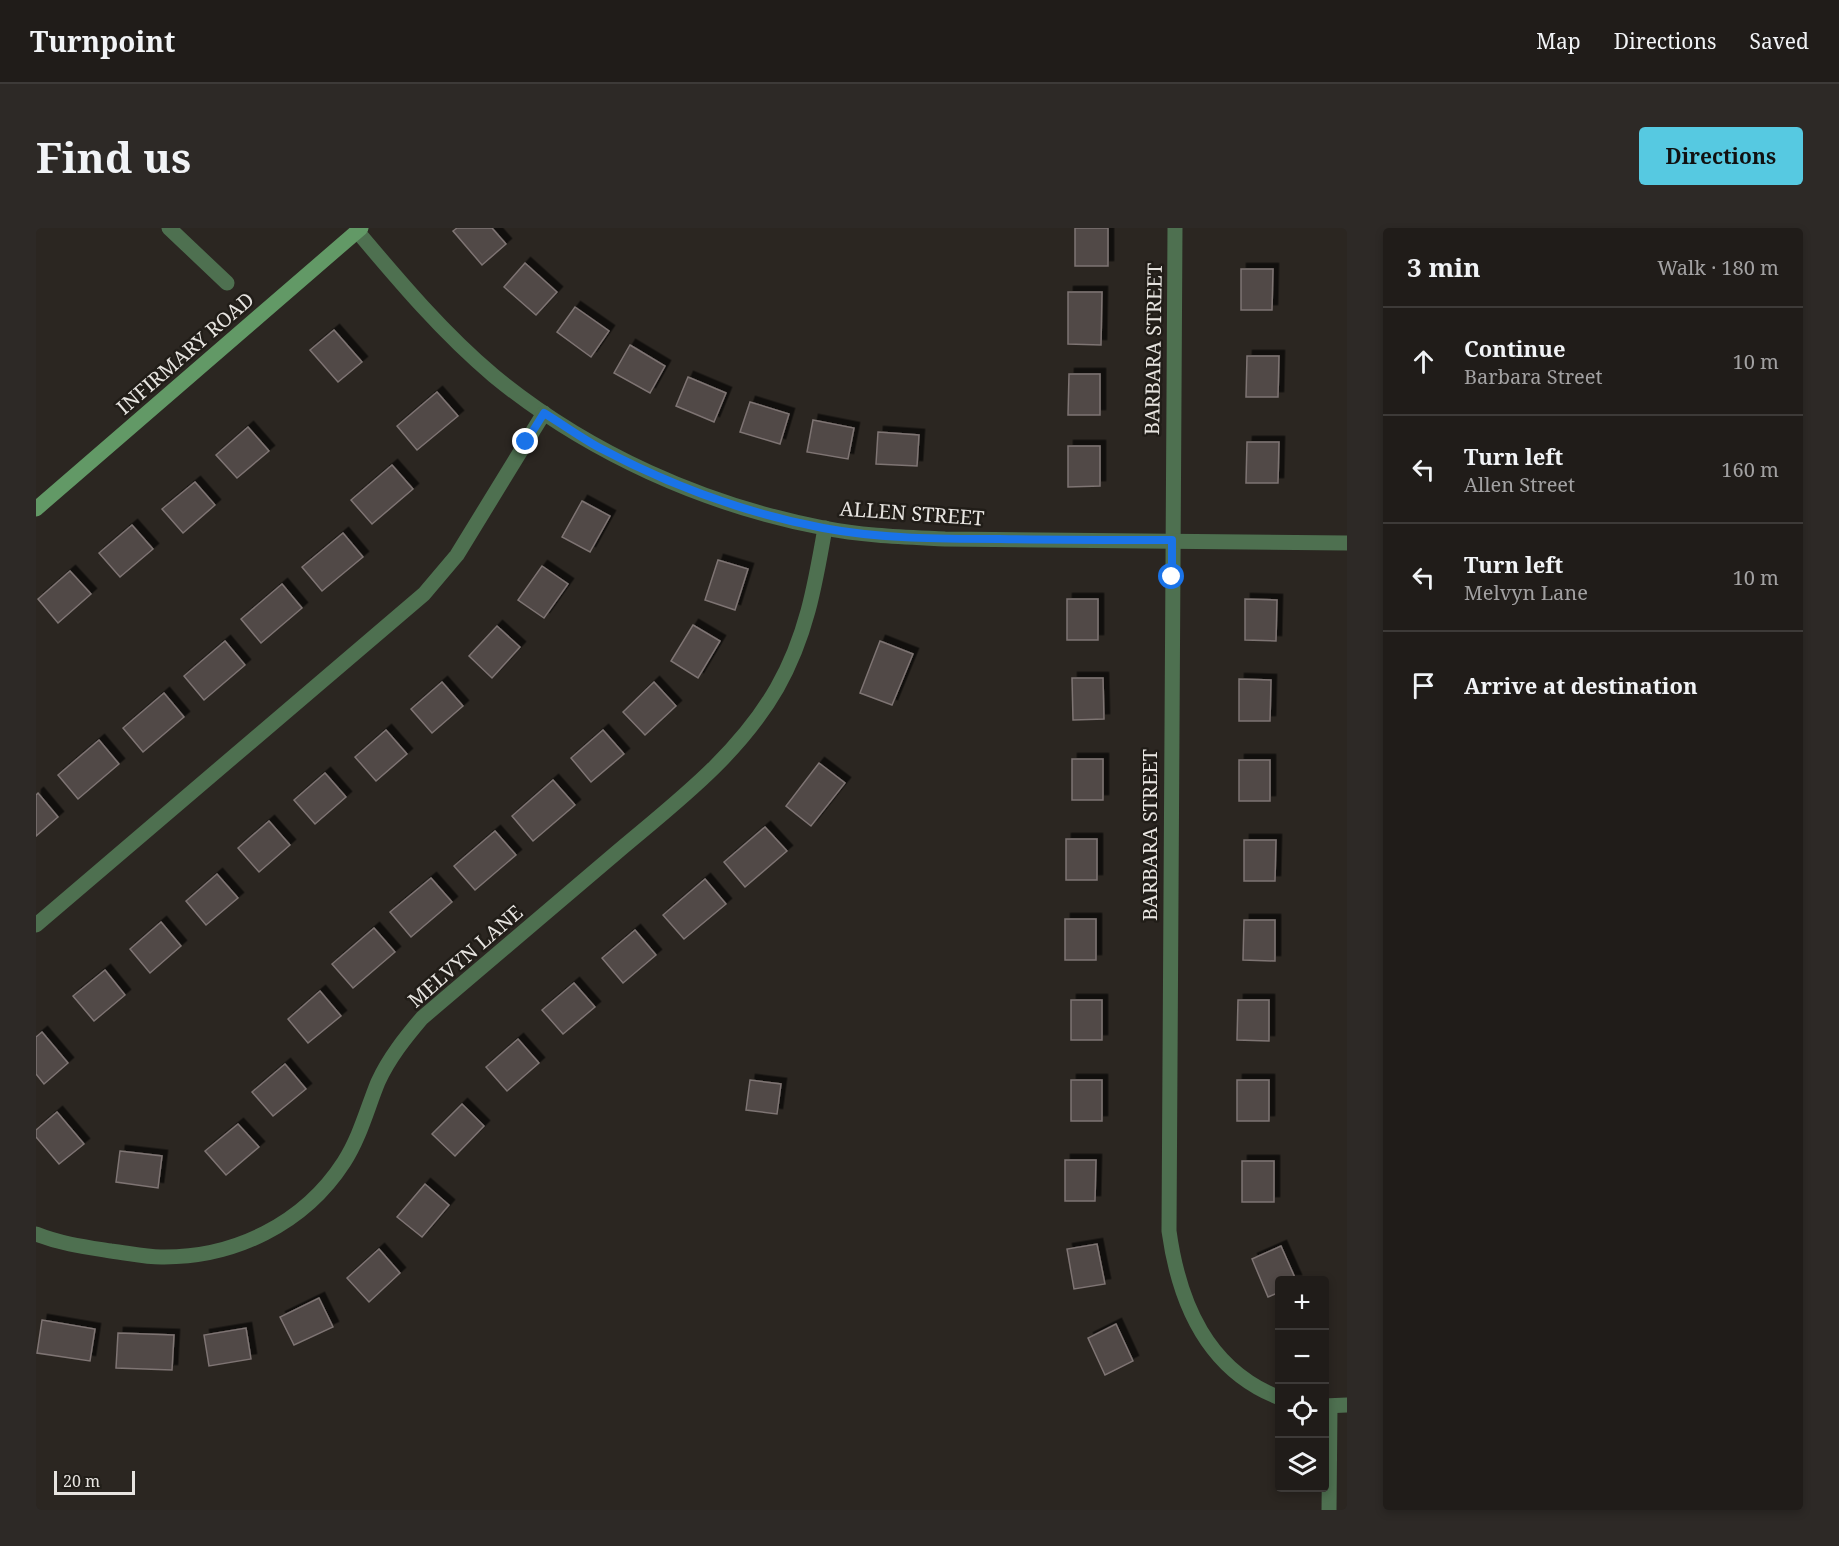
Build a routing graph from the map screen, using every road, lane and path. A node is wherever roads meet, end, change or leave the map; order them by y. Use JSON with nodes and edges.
{"nodes":[{"id":1,"x":169,"y":228,"type":"edge"},
{"id":2,"x":1175,"y":228,"type":"edge"},
{"id":3,"x":359,"y":230,"type":"edge"},
{"id":4,"x":227,"y":283,"type":"dead end"},
{"id":5,"x":544,"y":413,"type":"junction"},
{"id":6,"x":36,"y":509,"type":"edge"},
{"id":7,"x":825,"y":528,"type":"junction"},
{"id":8,"x":1172,"y":540,"type":"junction"},
{"id":9,"x":1347,"y":543,"type":"edge"},
{"id":10,"x":36,"y":925,"type":"edge"},
{"id":11,"x":36,"y":1234,"type":"edge"},
{"id":12,"x":1275,"y":1396,"type":"edge"},
{"id":13,"x":1347,"y":1405,"type":"edge"},
{"id":14,"x":1329,"y":1407,"type":"edge"},
{"id":15,"x":1328,"y":1438,"type":"edge"},
{"id":16,"x":1329,"y":1510,"type":"edge"}],
"edges":[{"from":1,"to":4,"type":"street"},
{"from":2,"to":8,"type":"street","name":"BARBARA STREET"},
{"from":3,"to":5,"type":"street","name":"ALLEN STREET"},
{"from":3,"to":6,"type":"street","name":"INFIRMARY ROAD"},
{"from":5,"to":7,"type":"street","name":"ALLEN STREET"},
{"from":5,"to":10,"type":"street"},
{"from":7,"to":8,"type":"street","name":"ALLEN STREET"},
{"from":7,"to":11,"type":"street","name":"MELVYN LANE"},
{"from":8,"to":9,"type":"street","name":"ALLEN STREET"},
{"from":8,"to":12,"type":"street","name":"BARBARA STREET"},
{"from":13,"to":14,"type":"street"},
{"from":15,"to":16,"type":"street"}]}
